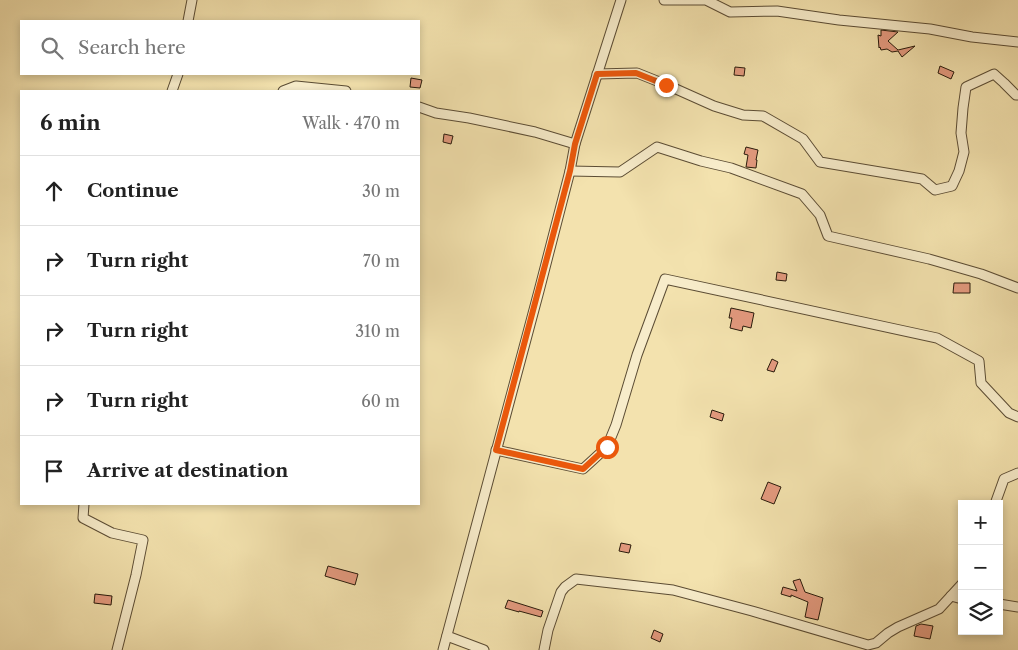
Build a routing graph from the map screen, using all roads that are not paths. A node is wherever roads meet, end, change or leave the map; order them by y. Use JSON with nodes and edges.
{"nodes":[{"id":1,"x":192,"y":0,"type":"edge"},
{"id":2,"x":621,"y":0,"type":"edge"},
{"id":3,"x":664,"y":0,"type":"edge"},
{"id":4,"x":188,"y":20,"type":"edge"},
{"id":5,"x":1018,"y":42,"type":"edge"},
{"id":6,"x":597,"y":74,"type":"junction"},
{"id":7,"x":178,"y":75,"type":"edge"},
{"id":8,"x":172,"y":90,"type":"edge"},
{"id":9,"x":286,"y":90,"type":"edge"},
{"id":10,"x":336,"y":90,"type":"edge"},
{"id":11,"x":1018,"y":95,"type":"edge"},
{"id":12,"x":420,"y":107,"type":"edge"},
{"id":13,"x":575,"y":144,"type":"junction"},
{"id":14,"x":570,"y":171,"type":"junction"},
{"id":15,"x":1018,"y":288,"type":"edge"},
{"id":16,"x":1018,"y":417,"type":"edge"},
{"id":17,"x":496,"y":450,"type":"junction"},
{"id":18,"x":1018,"y":473,"type":"edge"},
{"id":19,"x":996,"y":500,"type":"edge"},
{"id":20,"x":84,"y":505,"type":"edge"},
{"id":21,"x":958,"y":588,"type":"edge"},
{"id":22,"x":951,"y":596,"type":"junction"},
{"id":23,"x":958,"y":599,"type":"edge"},
{"id":24,"x":1003,"y":605,"type":"edge"},
{"id":25,"x":1018,"y":607,"type":"edge"},
{"id":26,"x":447,"y":636,"type":"junction"},
{"id":27,"x":869,"y":647,"type":"edge"},
{"id":28,"x":117,"y":650,"type":"edge"},
{"id":29,"x":443,"y":650,"type":"edge"},
{"id":30,"x":484,"y":650,"type":"edge"},
{"id":31,"x":544,"y":650,"type":"edge"}],
"edges":[{"from":1,"to":4,"type":"street"},
{"from":2,"to":6,"type":"street"},
{"from":3,"to":5,"type":"street"},
{"from":6,"to":11,"type":"street"},
{"from":6,"to":13,"type":"street"},
{"from":7,"to":8,"type":"street"},
{"from":9,"to":10,"type":"street"},
{"from":12,"to":13,"type":"street"},
{"from":13,"to":14,"type":"street"},
{"from":14,"to":15,"type":"street"},
{"from":14,"to":17,"type":"street"},
{"from":16,"to":17,"type":"street"},
{"from":17,"to":26,"type":"street"},
{"from":18,"to":19,"type":"street"},
{"from":20,"to":28,"type":"street"},
{"from":21,"to":22,"type":"street"},
{"from":22,"to":23,"type":"street"},
{"from":22,"to":27,"type":"street"},
{"from":24,"to":25,"type":"street"},
{"from":26,"to":29,"type":"street"},
{"from":26,"to":30,"type":"street"},
{"from":27,"to":31,"type":"street"}]}
